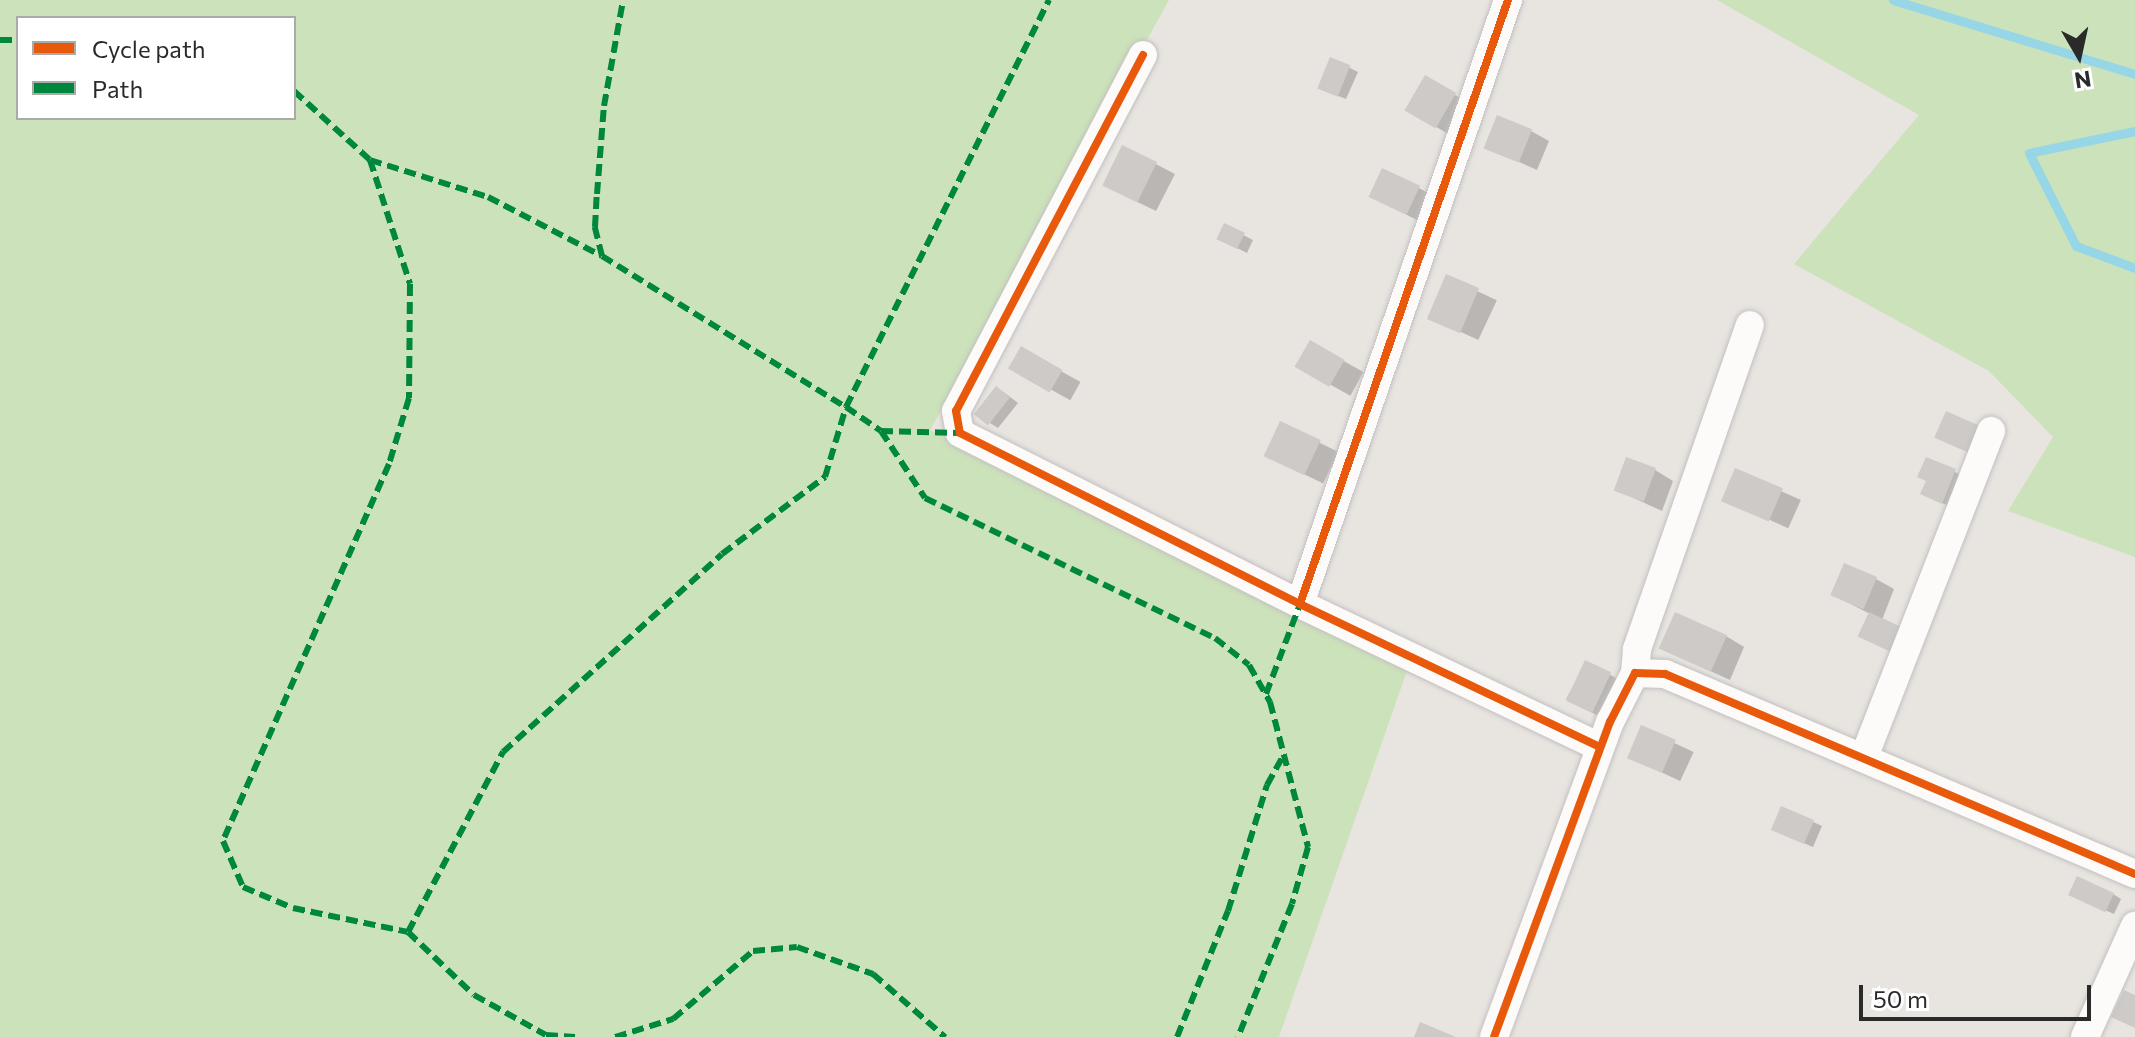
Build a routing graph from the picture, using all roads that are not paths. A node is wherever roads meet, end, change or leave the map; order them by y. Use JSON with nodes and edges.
{"nodes":[{"id":1,"x":1508,"y":0,"type":"edge"},
{"id":2,"x":1143,"y":55,"type":"dead end"},
{"id":3,"x":1750,"y":325,"type":"dead end"},
{"id":4,"x":1991,"y":431,"type":"dead end"},
{"id":5,"x":1300,"y":604,"type":"junction"},
{"id":6,"x":1635,"y":673,"type":"junction"},
{"id":7,"x":1600,"y":747,"type":"junction"},
{"id":8,"x":1864,"y":757,"type":"junction"},
{"id":9,"x":2135,"y":874,"type":"edge"},
{"id":10,"x":2135,"y":926,"type":"edge"},
{"id":11,"x":1494,"y":1037,"type":"edge"},
{"id":12,"x":2085,"y":1037,"type":"edge"}],
"edges":[{"from":1,"to":5,"type":"street"},
{"from":2,"to":5,"type":"street"},
{"from":3,"to":6,"type":"street"},
{"from":4,"to":8,"type":"street"},
{"from":5,"to":7,"type":"street"},
{"from":6,"to":7,"type":"street"},
{"from":6,"to":8,"type":"street"},
{"from":7,"to":11,"type":"street"},
{"from":8,"to":9,"type":"street"},
{"from":10,"to":12,"type":"street"}]}
